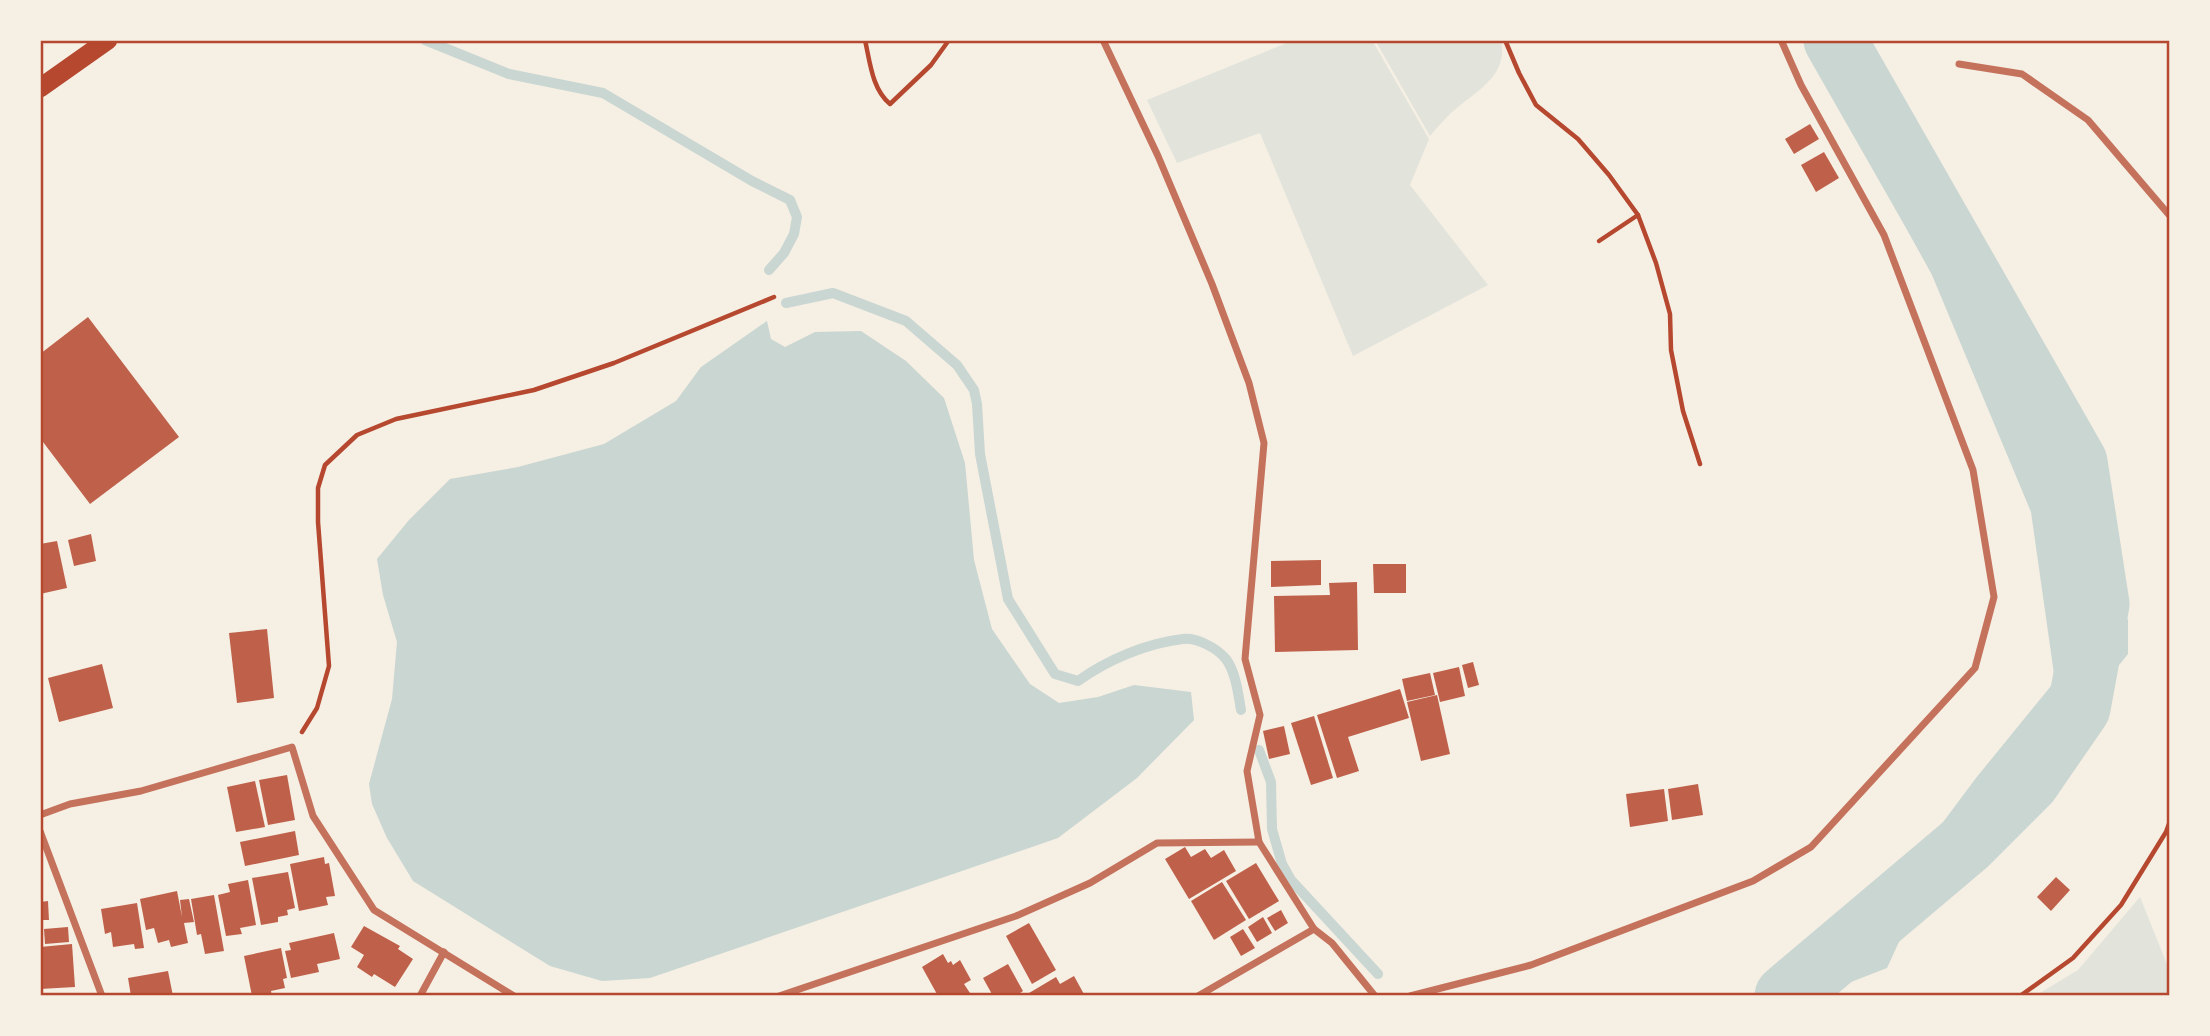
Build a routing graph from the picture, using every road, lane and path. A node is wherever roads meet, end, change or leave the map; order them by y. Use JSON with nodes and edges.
{"nodes":[{"id":1,"x":108,"y":40,"type":"edge"},
{"id":2,"x":866,"y":40,"type":"edge"},
{"id":3,"x":949,"y":40,"type":"edge"},
{"id":4,"x":1103,"y":40,"type":"edge"},
{"id":5,"x":1505,"y":40,"type":"edge"},
{"id":6,"x":1781,"y":40,"type":"edge"},
{"id":7,"x":1959,"y":64,"type":"dead end"},
{"id":8,"x":40,"y":88,"type":"edge"},
{"id":9,"x":1638,"y":215,"type":"junction"},
{"id":10,"x":2170,"y":216,"type":"edge"},
{"id":11,"x":1598,"y":241,"type":"dead end"},
{"id":12,"x":774,"y":297,"type":"dead end"},
{"id":13,"x":1700,"y":464,"type":"dead end"},
{"id":14,"x":292,"y":747,"type":"junction"},
{"id":15,"x":40,"y":815,"type":"edge"},
{"id":16,"x":2170,"y":821,"type":"edge"},
{"id":17,"x":40,"y":831,"type":"edge"},
{"id":18,"x":1259,"y":842,"type":"junction"},
{"id":19,"x":1314,"y":929,"type":"junction"},
{"id":20,"x":444,"y":952,"type":"junction"},
{"id":21,"x":102,"y":996,"type":"edge"},
{"id":22,"x":420,"y":996,"type":"edge"},
{"id":23,"x":513,"y":996,"type":"edge"},
{"id":24,"x":779,"y":996,"type":"edge"},
{"id":25,"x":1198,"y":996,"type":"edge"},
{"id":26,"x":1375,"y":996,"type":"edge"},
{"id":27,"x":1410,"y":996,"type":"edge"},
{"id":28,"x":2020,"y":996,"type":"edge"}],
"edges":[{"from":1,"to":8,"type":"highway"},
{"from":2,"to":3,"type":"path"},
{"from":4,"to":18,"type":"street"},
{"from":5,"to":9,"type":"path"},
{"from":6,"to":27,"type":"street"},
{"from":7,"to":10,"type":"street"},
{"from":9,"to":11,"type":"path"},
{"from":9,"to":13,"type":"path"},
{"from":12,"to":14,"type":"path"},
{"from":14,"to":15,"type":"street"},
{"from":14,"to":20,"type":"street"},
{"from":16,"to":28,"type":"path"},
{"from":17,"to":21,"type":"street"},
{"from":18,"to":19,"type":"street"},
{"from":18,"to":24,"type":"street"},
{"from":19,"to":25,"type":"street"},
{"from":19,"to":26,"type":"street"},
{"from":20,"to":22,"type":"street"},
{"from":20,"to":23,"type":"street"}]}
